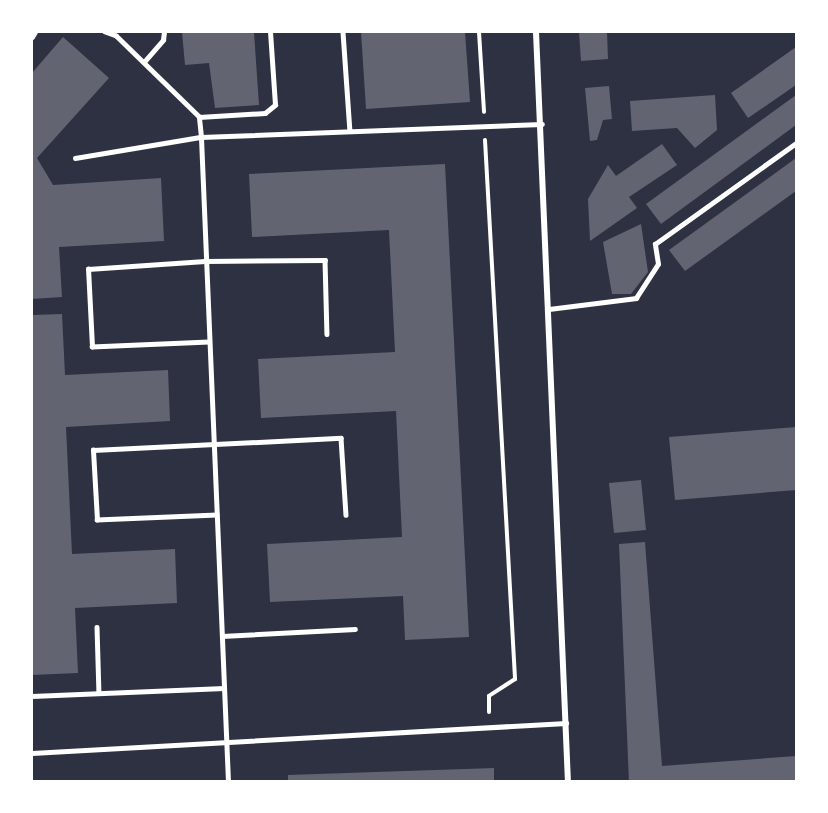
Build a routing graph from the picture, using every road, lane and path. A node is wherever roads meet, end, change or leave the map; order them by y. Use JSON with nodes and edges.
{"nodes":[{"id":1,"x":36,"y":32,"type":"edge"},
{"id":2,"x":105,"y":32,"type":"edge"},
{"id":3,"x":164,"y":32,"type":"edge"},
{"id":4,"x":270,"y":32,"type":"edge"},
{"id":5,"x":342,"y":32,"type":"edge"},
{"id":6,"x":479,"y":32,"type":"edge"},
{"id":7,"x":536,"y":32,"type":"edge"},
{"id":8,"x":32,"y":37,"type":"edge"},
{"id":9,"x":144,"y":62,"type":"junction"},
{"id":10,"x":199,"y":117,"type":"junction"},
{"id":11,"x":542,"y":124,"type":"junction"},
{"id":12,"x":484,"y":126,"type":"junction"},
{"id":13,"x":350,"y":131,"type":"junction"},
{"id":14,"x":201,"y":137,"type":"junction"},
{"id":15,"x":796,"y":143,"type":"edge"},
{"id":16,"x":75,"y":158,"type":"dead end"},
{"id":17,"x":205,"y":261,"type":"junction"},
{"id":18,"x":549,"y":309,"type":"junction"},
{"id":19,"x":327,"y":334,"type":"dead end"},
{"id":20,"x":209,"y":342,"type":"junction"},
{"id":21,"x":214,"y":444,"type":"junction"},
{"id":22,"x":218,"y":515,"type":"junction"},
{"id":23,"x":346,"y":515,"type":"dead end"},
{"id":24,"x":97,"y":627,"type":"dead end"},
{"id":25,"x":356,"y":629,"type":"dead end"},
{"id":26,"x":222,"y":636,"type":"junction"},
{"id":27,"x":224,"y":688,"type":"junction"},
{"id":28,"x":99,"y":693,"type":"junction"},
{"id":29,"x":32,"y":696,"type":"edge"},
{"id":30,"x":566,"y":723,"type":"junction"},
{"id":31,"x":489,"y":727,"type":"junction"},
{"id":32,"x":226,"y":742,"type":"junction"},
{"id":33,"x":32,"y":753,"type":"edge"},
{"id":34,"x":228,"y":782,"type":"edge"},
{"id":35,"x":568,"y":782,"type":"edge"}],
"edges":[{"from":1,"to":8,"type":"lane"},
{"from":2,"to":9,"type":"lane"},
{"from":3,"to":9,"type":"lane"},
{"from":4,"to":10,"type":"lane"},
{"from":5,"to":13,"type":"lane"},
{"from":6,"to":12,"type":"path"},
{"from":7,"to":11,"type":"street"},
{"from":9,"to":10,"type":"lane"},
{"from":10,"to":14,"type":"lane"},
{"from":11,"to":12,"type":"lane"},
{"from":11,"to":18,"type":"street"},
{"from":12,"to":13,"type":"lane"},
{"from":12,"to":31,"type":"path"},
{"from":13,"to":14,"type":"lane"},
{"from":14,"to":16,"type":"lane"},
{"from":14,"to":17,"type":"lane"},
{"from":15,"to":18,"type":"lane"},
{"from":17,"to":19,"type":"lane"},
{"from":17,"to":20,"type":"lane"},
{"from":17,"to":20,"type":"lane"},
{"from":18,"to":30,"type":"street"},
{"from":20,"to":21,"type":"lane"},
{"from":21,"to":22,"type":"lane"},
{"from":21,"to":22,"type":"lane"},
{"from":21,"to":23,"type":"lane"},
{"from":22,"to":26,"type":"lane"},
{"from":24,"to":28,"type":"lane"},
{"from":25,"to":26,"type":"lane"},
{"from":26,"to":27,"type":"lane"},
{"from":27,"to":28,"type":"lane"},
{"from":27,"to":32,"type":"lane"},
{"from":28,"to":29,"type":"lane"},
{"from":30,"to":31,"type":"lane"},
{"from":30,"to":35,"type":"street"},
{"from":31,"to":32,"type":"lane"},
{"from":32,"to":33,"type":"lane"},
{"from":32,"to":34,"type":"lane"}]}
